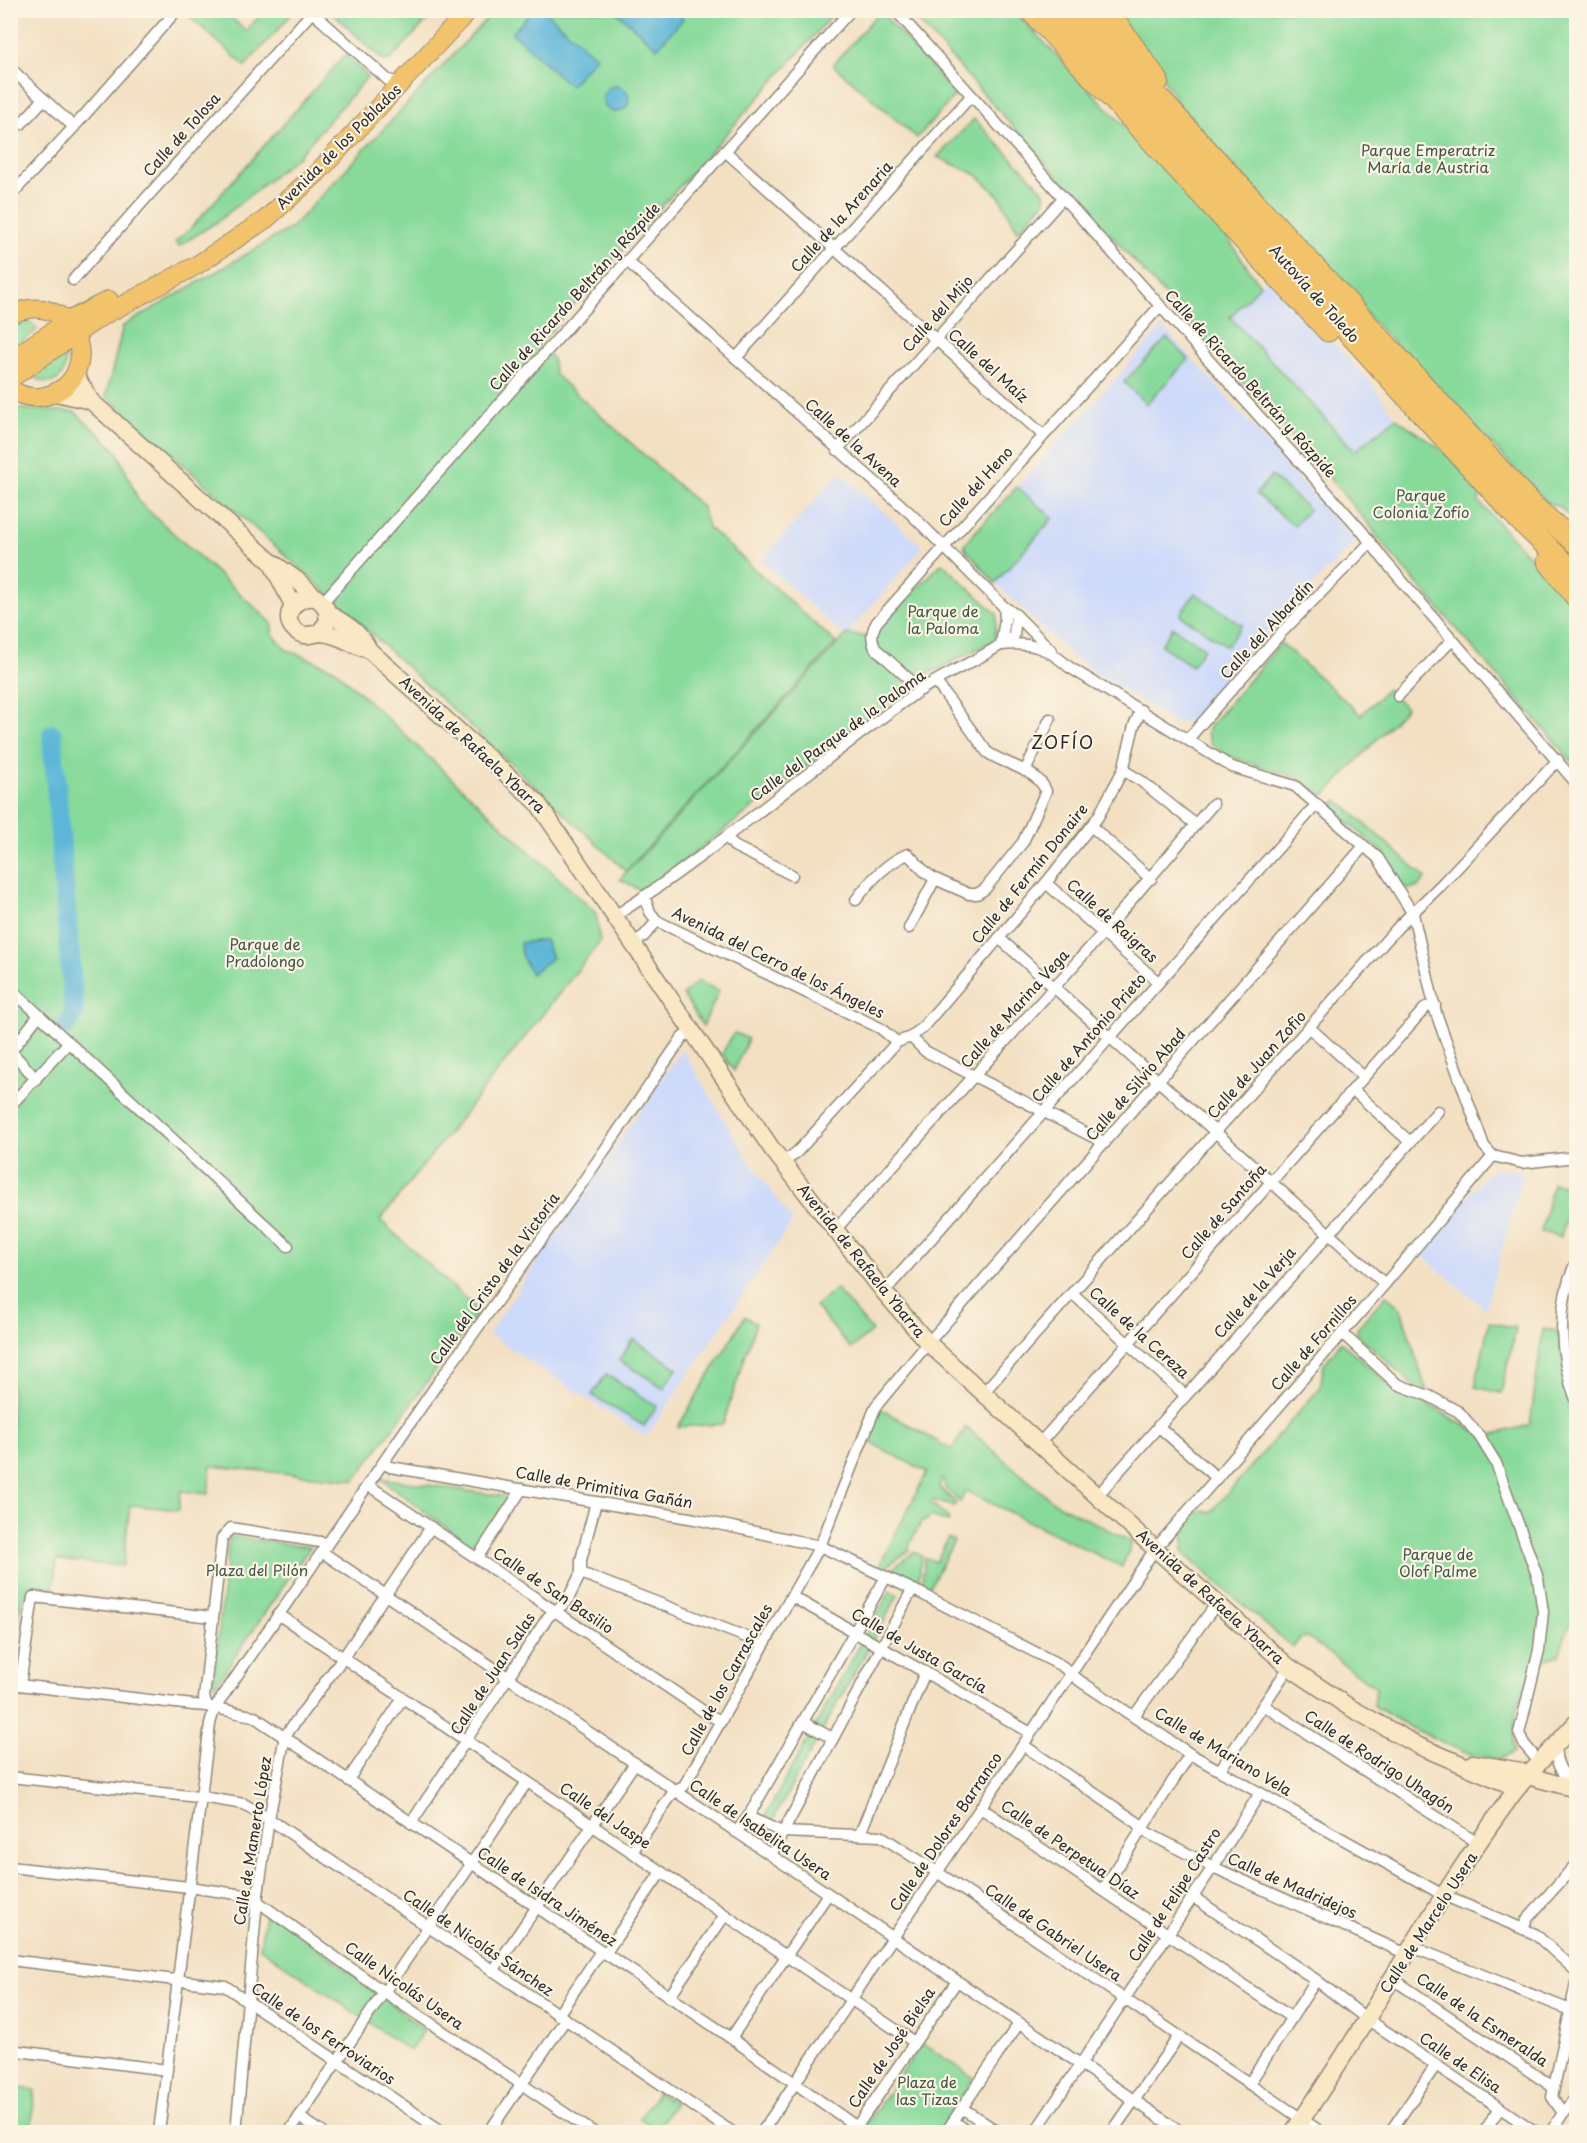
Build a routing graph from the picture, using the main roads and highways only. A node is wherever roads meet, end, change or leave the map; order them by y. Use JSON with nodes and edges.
{"nodes":[{"id":1,"x":453,"y":10,"type":"edge"},
{"id":2,"x":469,"y":10,"type":"edge"},
{"id":3,"x":1030,"y":10,"type":"edge"},
{"id":4,"x":1054,"y":10,"type":"edge"},
{"id":5,"x":1078,"y":10,"type":"edge"},
{"id":6,"x":1107,"y":10,"type":"edge"},
{"id":7,"x":395,"y":81,"type":"junction"},
{"id":8,"x":1174,"y":114,"type":"junction"},
{"id":9,"x":14,"y":311,"type":"edge"},
{"id":10,"x":72,"y":328,"type":"junction"},
{"id":11,"x":10,"y":360,"type":"edge"},
{"id":12,"x":75,"y":375,"type":"junction"},
{"id":13,"x":10,"y":379,"type":"edge"},
{"id":14,"x":10,"y":389,"type":"edge"},
{"id":15,"x":56,"y":393,"type":"junction"},
{"id":16,"x":92,"y":400,"type":"junction"},
{"id":17,"x":1460,"y":455,"type":"junction"},
{"id":18,"x":1520,"y":521,"type":"junction"},
{"id":19,"x":1572,"y":537,"type":"edge"},
{"id":20,"x":269,"y":560,"type":"junction"},
{"id":21,"x":1576,"y":574,"type":"edge"},
{"id":22,"x":1576,"y":597,"type":"edge"},
{"id":23,"x":293,"y":605,"type":"junction"},
{"id":24,"x":321,"y":605,"type":"junction"},
{"id":25,"x":319,"y":633,"type":"junction"},
{"id":26,"x":369,"y":650,"type":"junction"},
{"id":27,"x":1576,"y":1723,"type":"edge"},
{"id":28,"x":1523,"y":1782,"type":"junction"},
{"id":29,"x":1576,"y":1789,"type":"edge"},
{"id":30,"x":1298,"y":2126,"type":"edge"}],
"edges":[{"from":1,"to":7,"type":"main road","name":"Avenida de los Poblados"},
{"from":2,"to":7,"type":"main road","name":"Avenida de los Poblados"},
{"from":3,"to":17,"type":"highway"},
{"from":4,"to":17,"type":"highway","name":"Autovía de Toledo"},
{"from":5,"to":8,"type":"highway","name":"Autovía de Toledo"},
{"from":6,"to":8,"type":"highway"},
{"from":7,"to":10,"type":"main road","name":"Avenida de los Poblados"},
{"from":8,"to":19,"type":"highway","name":"Autovía de Toledo"},
{"from":9,"to":10,"type":"main road"},
{"from":10,"to":11,"type":"main road","name":"Avenida de los Poblados"},
{"from":10,"to":12,"type":"main road"},
{"from":10,"to":13,"type":"main road","name":"Avenida de los Poblados"},
{"from":12,"to":15,"type":"main road"},
{"from":12,"to":16,"type":"main road","name":"Avenida de Rafaela Ybarra"},
{"from":14,"to":15,"type":"main road"},
{"from":15,"to":16,"type":"main road"},
{"from":16,"to":20,"type":"main road","name":"Avenida de Rafaela Ybarra"},
{"from":17,"to":18,"type":"highway","name":"Autovía de Toledo"},
{"from":18,"to":21,"type":"highway","name":"Autovía de Toledo"},
{"from":18,"to":22,"type":"highway"},
{"from":20,"to":23,"type":"main road","name":"Avenida de Rafaela Ybarra"},
{"from":20,"to":24,"type":"main road","name":"Avenida de Rafaela Ybarra"},
{"from":23,"to":24,"type":"main road"},
{"from":23,"to":25,"type":"main road","name":"Avenida de Rafaela Ybarra"},
{"from":24,"to":25,"type":"main road"},
{"from":24,"to":26,"type":"main road","name":"Avenida de Rafaela Ybarra"},
{"from":25,"to":26,"type":"main road","name":"Avenida de Rafaela Ybarra"},
{"from":26,"to":28,"type":"main road","name":"Avenida de Rafaela Ybarra"},
{"from":27,"to":28,"type":"main road","name":"Calle de Marcelo Usera"},
{"from":28,"to":29,"type":"main road","name":"Avenida de Rafaela Ybarra"},
{"from":28,"to":30,"type":"main road","name":"Calle de Marcelo Usera"}]}
